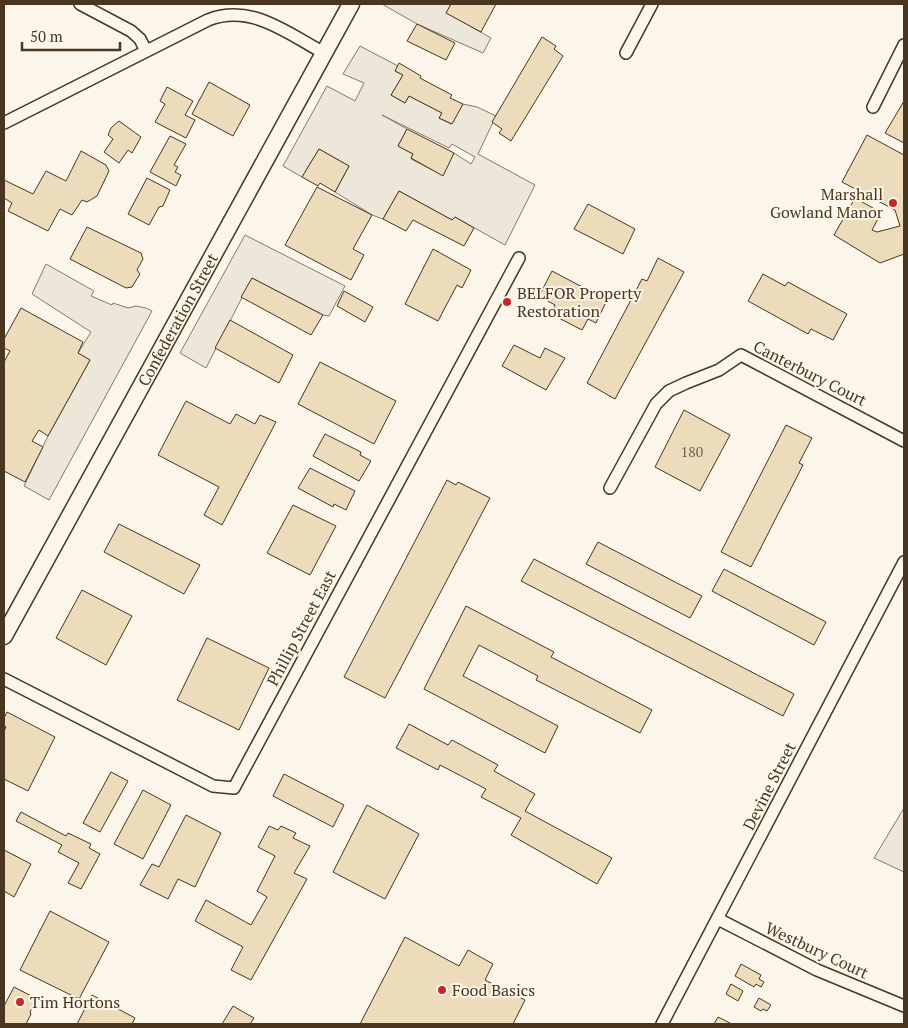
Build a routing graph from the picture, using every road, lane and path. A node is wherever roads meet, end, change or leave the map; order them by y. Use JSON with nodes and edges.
{"nodes":[{"id":1,"x":80,"y":4,"type":"edge"},
{"id":2,"x":351,"y":4,"type":"edge"},
{"id":3,"x":652,"y":4,"type":"edge"},
{"id":4,"x":904,"y":45,"type":"edge"},
{"id":5,"x":146,"y":51,"type":"junction"},
{"id":6,"x":324,"y":52,"type":"junction"},
{"id":7,"x":626,"y":53,"type":"dead end"},
{"id":8,"x":872,"y":107,"type":"dead end"},
{"id":9,"x":4,"y":123,"type":"edge"},
{"id":10,"x":519,"y":258,"type":"dead end"},
{"id":11,"x":904,"y":441,"type":"edge"},
{"id":12,"x":610,"y":488,"type":"dead end"},
{"id":13,"x":904,"y":562,"type":"edge"},
{"id":14,"x":4,"y":636,"type":"edge"},
{"id":15,"x":4,"y":679,"type":"edge"},
{"id":16,"x":718,"y":919,"type":"junction"},
{"id":17,"x":904,"y":1006,"type":"edge"},
{"id":18,"x":662,"y":1024,"type":"edge"}],
"edges":[{"from":1,"to":5,"type":"street"},
{"from":2,"to":6,"type":"main road","name":"Confederation Street"},
{"from":3,"to":7,"type":"street"},
{"from":4,"to":8,"type":"street"},
{"from":5,"to":6,"type":"street"},
{"from":5,"to":9,"type":"street"},
{"from":6,"to":14,"type":"main road","name":"Confederation Street"},
{"from":10,"to":15,"type":"street","name":"Phillip Street East"},
{"from":11,"to":12,"type":"street","name":"Canterbury Court"},
{"from":13,"to":16,"type":"street","name":"Devine Street"},
{"from":16,"to":17,"type":"street","name":"Westbury Court"},
{"from":16,"to":18,"type":"street","name":"Devine Street"}]}
